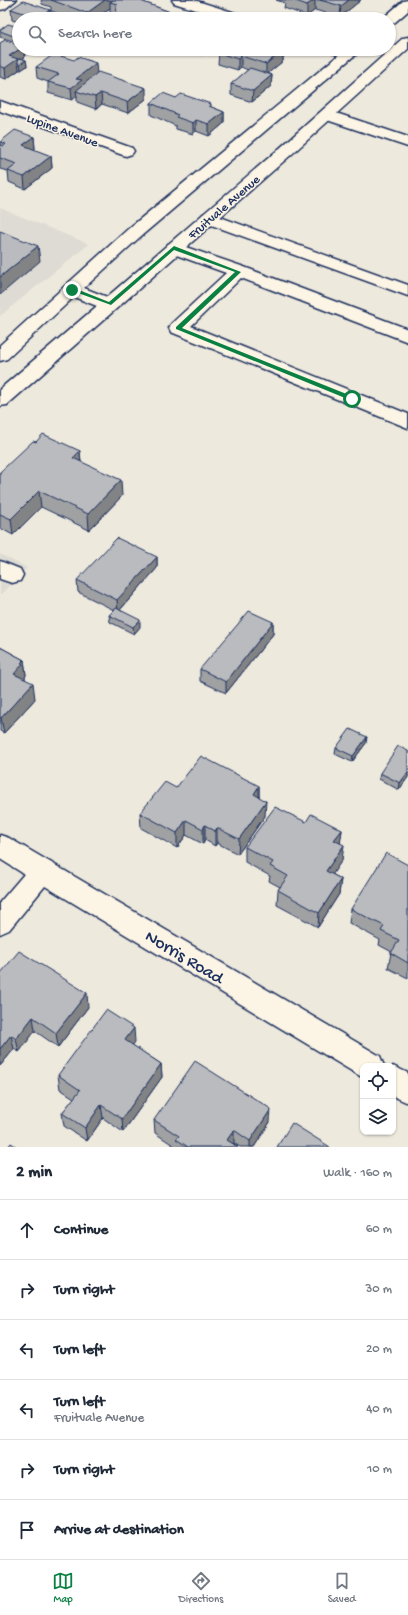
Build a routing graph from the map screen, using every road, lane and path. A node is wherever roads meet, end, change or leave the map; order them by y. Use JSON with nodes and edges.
{"nodes":[{"id":1,"x":9,"y":0,"type":"edge"},
{"id":2,"x":179,"y":0,"type":"edge"},
{"id":3,"x":408,"y":4,"type":"edge"},
{"id":4,"x":0,"y":6,"type":"edge"},
{"id":5,"x":218,"y":12,"type":"edge"},
{"id":6,"x":396,"y":14,"type":"edge"},
{"id":7,"x":408,"y":41,"type":"edge"},
{"id":8,"x":396,"y":52,"type":"edge"},
{"id":9,"x":340,"y":56,"type":"edge"},
{"id":10,"x":392,"y":56,"type":"edge"},
{"id":11,"x":0,"y":106,"type":"edge"},
{"id":12,"x":327,"y":115,"type":"junction"},
{"id":13,"x":408,"y":142,"type":"edge"},
{"id":14,"x":126,"y":151,"type":"dead end"},
{"id":15,"x":209,"y":218,"type":"junction"},
{"id":16,"x":174,"y":248,"type":"junction"},
{"id":17,"x":238,"y":272,"type":"junction"},
{"id":18,"x":72,"y":290,"type":"junction"},
{"id":19,"x":408,"y":291,"type":"edge"},
{"id":20,"x":109,"y":304,"type":"junction"},
{"id":21,"x":408,"y":336,"type":"edge"},
{"id":22,"x":0,"y":355,"type":"edge"},
{"id":23,"x":0,"y":400,"type":"edge"},
{"id":24,"x":408,"y":421,"type":"edge"},
{"id":25,"x":0,"y":846,"type":"edge"},
{"id":26,"x":42,"y":871,"type":"junction"},
{"id":27,"x":0,"y":922,"type":"edge"},
{"id":28,"x":365,"y":1063,"type":"edge"},
{"id":29,"x":396,"y":1082,"type":"edge"},
{"id":30,"x":408,"y":1089,"type":"edge"}],
"edges":[{"from":1,"to":4,"type":"main road"},
{"from":2,"to":5,"type":"main road"},
{"from":3,"to":6,"type":"main road"},
{"from":7,"to":8,"type":"main road","name":"Fruitvale Avenue"},
{"from":9,"to":18,"type":"main road"},
{"from":10,"to":12,"type":"main road","name":"Fruitvale Avenue"},
{"from":11,"to":14,"type":"main road","name":"Lupine Avenue"},
{"from":12,"to":13,"type":"main road"},
{"from":12,"to":15,"type":"main road","name":"Fruitvale Avenue"},
{"from":15,"to":16,"type":"main road","name":"Fruitvale Avenue"},
{"from":15,"to":19,"type":"main road"},
{"from":16,"to":17,"type":"main road"},
{"from":16,"to":20,"type":"main road","name":"Fruitvale Avenue"},
{"from":17,"to":21,"type":"main road"},
{"from":17,"to":24,"type":"main road"},
{"from":18,"to":20,"type":"main road"},
{"from":18,"to":22,"type":"main road"},
{"from":20,"to":23,"type":"main road","name":"Fruitvale Avenue"},
{"from":25,"to":26,"type":"main road","name":"Norris Road"},
{"from":26,"to":27,"type":"main road"},
{"from":26,"to":28,"type":"main road","name":"Norris Road"},
{"from":29,"to":30,"type":"main road"}]}
